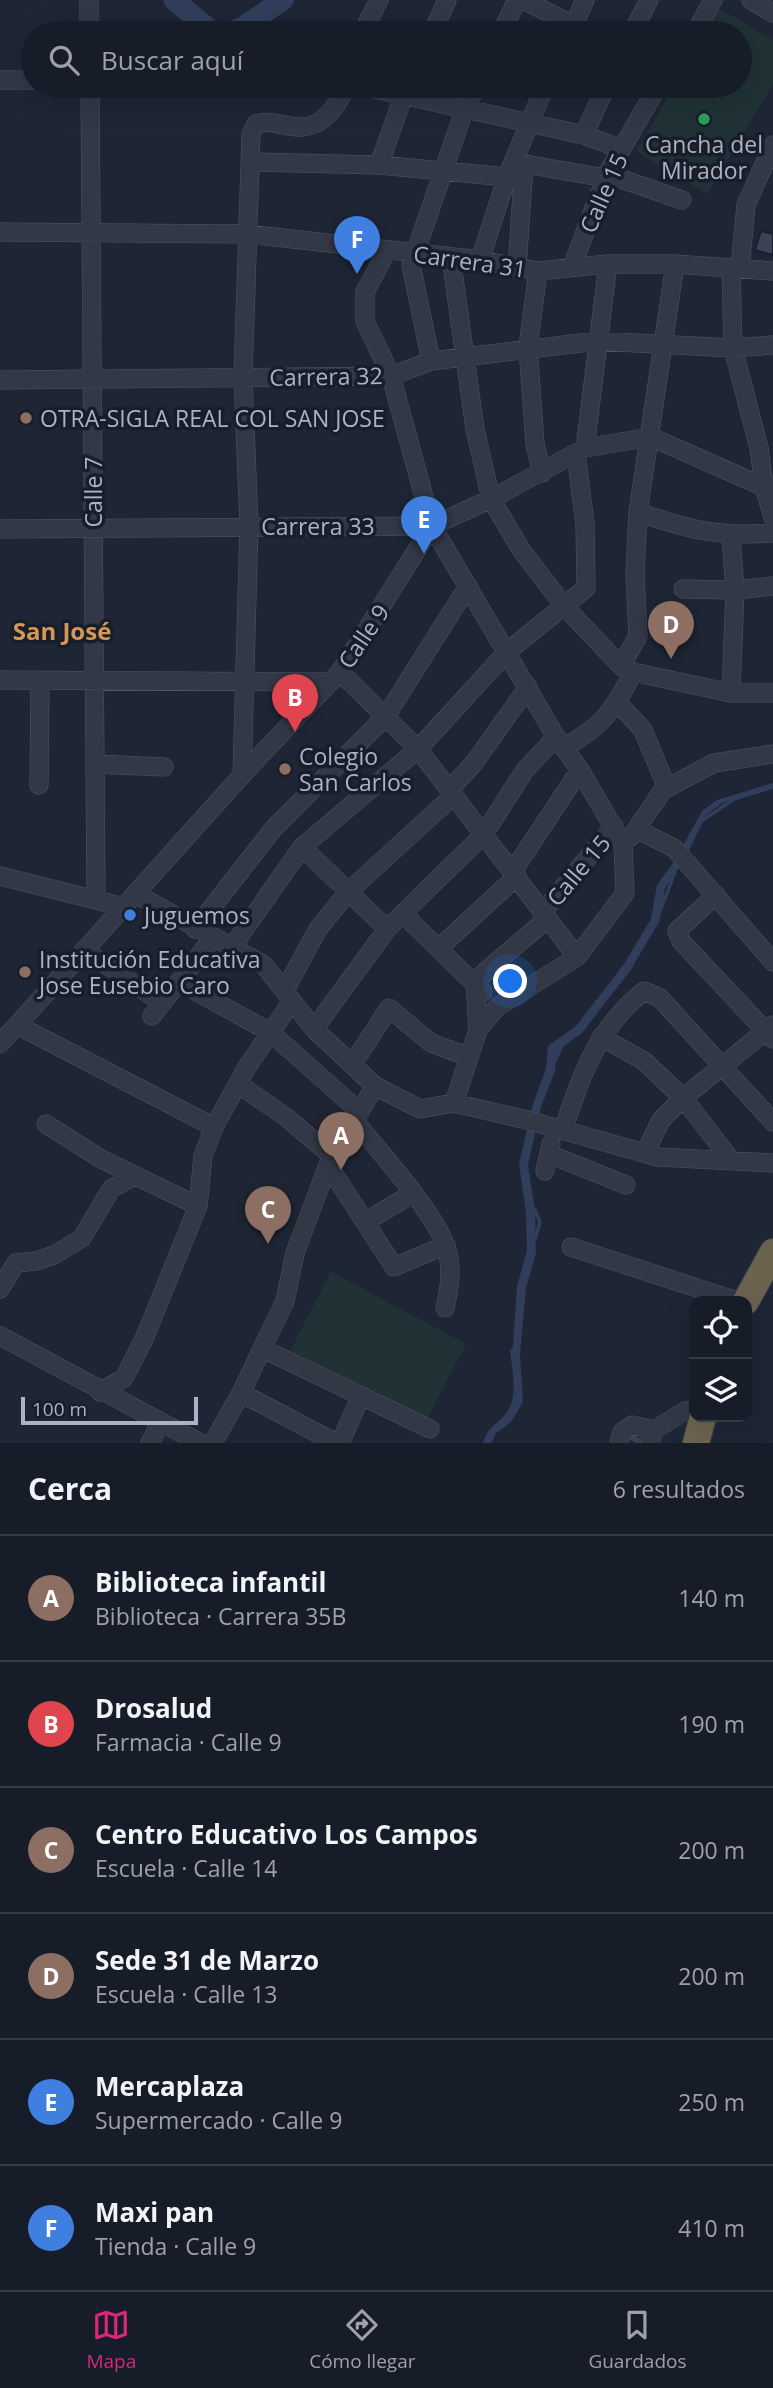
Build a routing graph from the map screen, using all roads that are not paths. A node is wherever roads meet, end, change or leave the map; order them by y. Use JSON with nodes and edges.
{"nodes":[{"id":1,"x":89,"y":0,"type":"edge"},
{"id":2,"x":379,"y":0,"type":"edge"},
{"id":3,"x":447,"y":0,"type":"edge"},
{"id":4,"x":517,"y":0,"type":"edge"},
{"id":5,"x":523,"y":0,"type":"edge"},
{"id":6,"x":585,"y":0,"type":"edge"},
{"id":7,"x":649,"y":0,"type":"edge"},
{"id":8,"x":695,"y":0,"type":"edge"},
{"id":9,"x":713,"y":0,"type":"edge"},
{"id":10,"x":751,"y":0,"type":"edge"},
{"id":11,"x":773,"y":13,"type":"edge"},
{"id":12,"x":89,"y":21,"type":"edge"},
{"id":13,"x":368,"y":21,"type":"edge"},
{"id":14,"x":437,"y":21,"type":"edge"},
{"id":15,"x":507,"y":21,"type":"edge"},
{"id":16,"x":562,"y":21,"type":"edge"},
{"id":17,"x":580,"y":21,"type":"edge"},
{"id":18,"x":638,"y":21,"type":"edge"},
{"id":19,"x":696,"y":21,"type":"edge"},
{"id":20,"x":702,"y":21,"type":"edge"},
{"id":21,"x":0,"y":80,"type":"edge"},
{"id":22,"x":21,"y":80,"type":"edge"},
{"id":23,"x":90,"y":98,"type":"edge"},
{"id":24,"x":340,"y":98,"type":"edge"},
{"id":25,"x":402,"y":98,"type":"edge"},
{"id":26,"x":427,"y":98,"type":"edge"},
{"id":27,"x":470,"y":98,"type":"edge"},
{"id":28,"x":539,"y":98,"type":"edge"},
{"id":29,"x":601,"y":98,"type":"edge"},
{"id":30,"x":651,"y":98,"type":"edge"},
{"id":31,"x":464,"y":111,"type":"junction"},
{"id":32,"x":528,"y":123,"type":"junction"},
{"id":33,"x":584,"y":135,"type":"junction"},
{"id":34,"x":773,"y":145,"type":"edge"},
{"id":35,"x":622,"y":149,"type":"junction"},
{"id":36,"x":251,"y":162,"type":"junction"},
{"id":37,"x":379,"y":165,"type":"junction"},
{"id":38,"x":515,"y":168,"type":"junction"},
{"id":39,"x":444,"y":170,"type":"junction"},
{"id":40,"x":606,"y":176,"type":"junction"},
{"id":41,"x":682,"y":200,"type":"dead end"},
{"id":42,"x":91,"y":231,"type":"junction"},
{"id":43,"x":0,"y":232,"type":"edge"},
{"id":44,"x":247,"y":234,"type":"junction"},
{"id":45,"x":386,"y":252,"type":"junction"},
{"id":46,"x":417,"y":252,"type":"junction"},
{"id":47,"x":451,"y":257,"type":"junction"},
{"id":48,"x":480,"y":260,"type":"junction"},
{"id":49,"x":607,"y":264,"type":"junction"},
{"id":50,"x":675,"y":264,"type":"junction"},
{"id":51,"x":517,"y":267,"type":"junction"},
{"id":52,"x":572,"y":267,"type":"junction"},
{"id":53,"x":735,"y":267,"type":"junction"},
{"id":54,"x":538,"y":271,"type":"junction"},
{"id":55,"x":773,"y":271,"type":"edge"},
{"id":56,"x":597,"y":341,"type":"junction"},
{"id":57,"x":773,"y":345,"type":"edge"},
{"id":58,"x":663,"y":346,"type":"junction"},
{"id":59,"x":528,"y":347,"type":"junction"},
{"id":60,"x":733,"y":348,"type":"junction"},
{"id":61,"x":465,"y":356,"type":"junction"},
{"id":62,"x":431,"y":361,"type":"junction"},
{"id":63,"x":391,"y":376,"type":"junction"},
{"id":64,"x":243,"y":377,"type":"junction"},
{"id":65,"x":92,"y":379,"type":"junction"},
{"id":66,"x":0,"y":380,"type":"edge"},
{"id":67,"x":651,"y":437,"type":"junction"},
{"id":68,"x":766,"y":445,"type":"edge"},
{"id":69,"x":580,"y":450,"type":"junction"},
{"id":70,"x":542,"y":473,"type":"junction"},
{"id":71,"x":769,"y":486,"type":"edge"},
{"id":72,"x":491,"y":499,"type":"junction"},
{"id":73,"x":638,"y":512,"type":"junction"},
{"id":74,"x":773,"y":517,"type":"edge"},
{"id":75,"x":249,"y":526,"type":"junction"},
{"id":76,"x":432,"y":526,"type":"junction"},
{"id":77,"x":0,"y":529,"type":"edge"},
{"id":78,"x":93,"y":529,"type":"junction"},
{"id":79,"x":773,"y":533,"type":"edge"},
{"id":80,"x":731,"y":536,"type":"junction"},
{"id":81,"x":468,"y":586,"type":"junction"},
{"id":82,"x":773,"y":586,"type":"edge"},
{"id":83,"x":683,"y":589,"type":"dead end"},
{"id":84,"x":735,"y":590,"type":"junction"},
{"id":85,"x":565,"y":607,"type":"junction"},
{"id":86,"x":508,"y":651,"type":"junction"},
{"id":87,"x":627,"y":669,"type":"junction"},
{"id":88,"x":336,"y":677,"type":"junction"},
{"id":89,"x":0,"y":680,"type":"edge"},
{"id":90,"x":40,"y":680,"type":"junction"},
{"id":91,"x":95,"y":682,"type":"junction"},
{"id":92,"x":244,"y":682,"type":"junction"},
{"id":93,"x":528,"y":687,"type":"junction"},
{"id":94,"x":731,"y":693,"type":"junction"},
{"id":95,"x":773,"y":694,"type":"edge"},
{"id":96,"x":618,"y":703,"type":"junction"},
{"id":97,"x":386,"y":716,"type":"junction"},
{"id":98,"x":560,"y":742,"type":"junction"},
{"id":99,"x":418,"y":749,"type":"junction"},
{"id":100,"x":773,"y":754,"type":"edge"},
{"id":101,"x":95,"y":764,"type":"junction"},
{"id":102,"x":164,"y":767,"type":"dead end"},
{"id":103,"x":580,"y":770,"type":"junction"},
{"id":104,"x":242,"y":775,"type":"junction"},
{"id":105,"x":39,"y":785,"type":"dead end"},
{"id":106,"x":667,"y":788,"type":"junction"},
{"id":107,"x":452,"y":792,"type":"junction"},
{"id":108,"x":614,"y":826,"type":"junction"},
{"id":109,"x":638,"y":830,"type":"junction"},
{"id":110,"x":484,"y":834,"type":"junction"},
{"id":111,"x":624,"y":844,"type":"junction"},
{"id":112,"x":302,"y":847,"type":"junction"},
{"id":113,"x":515,"y":874,"type":"junction"},
{"id":114,"x":0,"y":876,"type":"edge"},
{"id":115,"x":348,"y":892,"type":"junction"},
{"id":116,"x":716,"y":895,"type":"junction"},
{"id":117,"x":96,"y":899,"type":"junction"},
{"id":118,"x":130,"y":900,"type":"junction"},
{"id":119,"x":403,"y":914,"type":"junction"},
{"id":120,"x":545,"y":916,"type":"junction"},
{"id":121,"x":195,"y":929,"type":"junction"},
{"id":122,"x":387,"y":929,"type":"junction"},
{"id":123,"x":212,"y":939,"type":"junction"},
{"id":124,"x":232,"y":947,"type":"junction"},
{"id":125,"x":440,"y":947,"type":"junction"},
{"id":126,"x":85,"y":950,"type":"junction"},
{"id":127,"x":577,"y":957,"type":"junction"},
{"id":128,"x":773,"y":962,"type":"edge"},
{"id":129,"x":179,"y":982,"type":"junction"},
{"id":130,"x":475,"y":984,"type":"junction"},
{"id":131,"x":288,"y":995,"type":"junction"},
{"id":132,"x":497,"y":1007,"type":"junction"},
{"id":133,"x":17,"y":1025,"type":"junction"},
{"id":134,"x":314,"y":1029,"type":"junction"},
{"id":135,"x":478,"y":1030,"type":"junction"},
{"id":136,"x":771,"y":1031,"type":"edge"},
{"id":137,"x":270,"y":1032,"type":"junction"},
{"id":138,"x":601,"y":1037,"type":"junction"},
{"id":139,"x":0,"y":1044,"type":"edge"},
{"id":140,"x":469,"y":1057,"type":"junction"},
{"id":141,"x":352,"y":1065,"type":"junction"},
{"id":142,"x":724,"y":1067,"type":"junction"},
{"id":143,"x":238,"y":1084,"type":"junction"},
{"id":144,"x":375,"y":1086,"type":"junction"},
{"id":145,"x":683,"y":1098,"type":"junction"},
{"id":146,"x":454,"y":1103,"type":"junction"},
{"id":147,"x":357,"y":1116,"type":"junction"},
{"id":148,"x":773,"y":1122,"type":"edge"},
{"id":149,"x":46,"y":1124,"type":"dead end"},
{"id":150,"x":547,"y":1126,"type":"junction"},
{"id":151,"x":214,"y":1127,"type":"junction"},
{"id":152,"x":645,"y":1153,"type":"junction"},
{"id":153,"x":101,"y":1159,"type":"junction"},
{"id":154,"x":731,"y":1160,"type":"junction"},
{"id":155,"x":770,"y":1160,"type":"edge"},
{"id":156,"x":330,"y":1161,"type":"junction"},
{"id":157,"x":134,"y":1176,"type":"junction"},
{"id":158,"x":626,"y":1185,"type":"dead end"},
{"id":159,"x":111,"y":1189,"type":"junction"},
{"id":160,"x":412,"y":1194,"type":"junction"},
{"id":161,"x":198,"y":1206,"type":"junction"},
{"id":162,"x":366,"y":1222,"type":"junction"},
{"id":163,"x":446,"y":1245,"type":"junction"},
{"id":164,"x":571,"y":1247,"type":"dead end"},
{"id":165,"x":773,"y":1252,"type":"edge"},
{"id":166,"x":8,"y":1260,"type":"edge"},
{"id":167,"x":0,"y":1289,"type":"edge"},
{"id":168,"x":722,"y":1296,"type":"edge"},
{"id":169,"x":749,"y":1296,"type":"edge"},
{"id":170,"x":445,"y":1308,"type":"dead end"},
{"id":171,"x":0,"y":1336,"type":"edge"},
{"id":172,"x":263,"y":1349,"type":"junction"},
{"id":173,"x":100,"y":1392,"type":"junction"},
{"id":174,"x":242,"y":1393,"type":"junction"},
{"id":175,"x":360,"y":1398,"type":"junction"},
{"id":176,"x":689,"y":1411,"type":"edge"},
{"id":177,"x":702,"y":1422,"type":"edge"},
{"id":178,"x":160,"y":1423,"type":"junction"},
{"id":179,"x":430,"y":1429,"type":"dead end"},
{"id":180,"x":648,"y":1437,"type":"edge"},
{"id":181,"x":150,"y":1443,"type":"edge"},
{"id":182,"x":200,"y":1443,"type":"edge"},
{"id":183,"x":213,"y":1443,"type":"edge"},
{"id":184,"x":338,"y":1443,"type":"edge"},
{"id":185,"x":619,"y":1443,"type":"edge"},
{"id":186,"x":696,"y":1443,"type":"edge"}],
"edges":[{"from":1,"to":12,"type":"street"},
{"from":2,"to":13,"type":"street"},
{"from":3,"to":14,"type":"street"},
{"from":4,"to":15,"type":"street"},
{"from":5,"to":16,"type":"street"},
{"from":6,"to":17,"type":"street"},
{"from":7,"to":18,"type":"street"},
{"from":8,"to":19,"type":"street"},
{"from":9,"to":20,"type":"street"},
{"from":10,"to":11,"type":"street"},
{"from":21,"to":22,"type":"street"},
{"from":23,"to":42,"type":"street","name":"Calle 7"},
{"from":24,"to":36,"type":"street"},
{"from":25,"to":37,"type":"street"},
{"from":26,"to":31,"type":"street"},
{"from":27,"to":31,"type":"street"},
{"from":28,"to":32,"type":"street"},
{"from":29,"to":33,"type":"street"},
{"from":30,"to":35,"type":"street","name":"Calle 15"},
{"from":31,"to":32,"type":"street"},
{"from":31,"to":39,"type":"street"},
{"from":32,"to":33,"type":"street"},
{"from":32,"to":38,"type":"street"},
{"from":33,"to":35,"type":"street"},
{"from":34,"to":53,"type":"street"},
{"from":35,"to":40,"type":"street","name":"Calle 15"},
{"from":36,"to":37,"type":"street"},
{"from":36,"to":44,"type":"street"},
{"from":37,"to":39,"type":"street"},
{"from":38,"to":39,"type":"street"},
{"from":38,"to":40,"type":"street"},
{"from":38,"to":48,"type":"street"},
{"from":38,"to":51,"type":"street"},
{"from":39,"to":46,"type":"street"},
{"from":40,"to":41,"type":"street"},
{"from":40,"to":52,"type":"street","name":"Calle 15"},
{"from":42,"to":43,"type":"street","name":"Carrera 31"},
{"from":42,"to":44,"type":"street","name":"Carrera 31"},
{"from":42,"to":65,"type":"street","name":"Calle 7"},
{"from":44,"to":45,"type":"street","name":"Carrera 31"},
{"from":44,"to":64,"type":"street"},
{"from":45,"to":46,"type":"street","name":"Carrera 31"},
{"from":45,"to":63,"type":"street"},
{"from":46,"to":47,"type":"street","name":"Carrera 31"},
{"from":46,"to":62,"type":"street"},
{"from":47,"to":48,"type":"street","name":"Carrera 31"},
{"from":47,"to":61,"type":"street"},
{"from":48,"to":51,"type":"street","name":"Carrera 31"},
{"from":49,"to":50,"type":"street","name":"Carrera 31"},
{"from":49,"to":52,"type":"street","name":"Carrera 31"},
{"from":49,"to":56,"type":"street","name":"Calle 15"},
{"from":50,"to":53,"type":"street","name":"Carrera 31"},
{"from":50,"to":58,"type":"street"},
{"from":51,"to":54,"type":"street","name":"Carrera 31"},
{"from":52,"to":54,"type":"street","name":"Carrera 31"},
{"from":53,"to":55,"type":"street","name":"Carrera 31"},
{"from":53,"to":60,"type":"street"},
{"from":54,"to":59,"type":"street"},
{"from":56,"to":58,"type":"street","name":"Carrera 32"},
{"from":56,"to":59,"type":"street","name":"Carrera 32"},
{"from":56,"to":69,"type":"street","name":"Calle 15"},
{"from":57,"to":60,"type":"street","name":"Carrera 32"},
{"from":58,"to":60,"type":"street","name":"Carrera 32"},
{"from":58,"to":67,"type":"street"},
{"from":59,"to":61,"type":"street","name":"Carrera 32"},
{"from":59,"to":70,"type":"street"},
{"from":60,"to":68,"type":"street"},
{"from":61,"to":62,"type":"street","name":"Carrera 32"},
{"from":61,"to":72,"type":"street"},
{"from":62,"to":63,"type":"street","name":"Carrera 32"},
{"from":63,"to":64,"type":"street","name":"Carrera 32"},
{"from":63,"to":76,"type":"street"},
{"from":64,"to":65,"type":"street","name":"Carrera 32"},
{"from":64,"to":75,"type":"street"},
{"from":65,"to":66,"type":"street","name":"Carrera 32"},
{"from":65,"to":78,"type":"street","name":"Calle 7"},
{"from":67,"to":69,"type":"street","name":"Carrera 33"},
{"from":67,"to":71,"type":"street"},
{"from":67,"to":73,"type":"street"},
{"from":68,"to":71,"type":"street"},
{"from":69,"to":70,"type":"street","name":"Carrera 33"},
{"from":69,"to":85,"type":"street","name":"Calle 15"},
{"from":70,"to":72,"type":"street","name":"Carrera 33"},
{"from":71,"to":74,"type":"street"},
{"from":72,"to":76,"type":"street","name":"Carrera 33"},
{"from":72,"to":85,"type":"street"},
{"from":73,"to":80,"type":"street"},
{"from":73,"to":87,"type":"street"},
{"from":75,"to":76,"type":"street","name":"Carrera 33"},
{"from":75,"to":78,"type":"street","name":"Carrera 33"},
{"from":75,"to":92,"type":"street"},
{"from":76,"to":81,"type":"street"},
{"from":76,"to":88,"type":"street","name":"Calle 9"},
{"from":77,"to":78,"type":"street","name":"Carrera 33"},
{"from":78,"to":91,"type":"street","name":"Calle 7"},
{"from":79,"to":80,"type":"street"},
{"from":80,"to":84,"type":"street"},
{"from":81,"to":86,"type":"street"},
{"from":81,"to":97,"type":"street"},
{"from":82,"to":84,"type":"street"},
{"from":83,"to":84,"type":"street"},
{"from":84,"to":94,"type":"street"},
{"from":85,"to":86,"type":"street"},
{"from":85,"to":87,"type":"street"},
{"from":86,"to":93,"type":"street"},
{"from":86,"to":99,"type":"street"},
{"from":87,"to":94,"type":"street"},
{"from":87,"to":96,"type":"street"},
{"from":88,"to":92,"type":"street"},
{"from":88,"to":97,"type":"street"},
{"from":88,"to":104,"type":"street","name":"Calle 9"},
{"from":89,"to":90,"type":"street"},
{"from":90,"to":91,"type":"street"},
{"from":90,"to":105,"type":"street"},
{"from":91,"to":92,"type":"street"},
{"from":91,"to":101,"type":"street","name":"Calle 7"},
{"from":92,"to":104,"type":"street"},
{"from":93,"to":98,"type":"street"},
{"from":93,"to":107,"type":"street"},
{"from":94,"to":95,"type":"street"},
{"from":96,"to":98,"type":"street"},
{"from":96,"to":106,"type":"street"},
{"from":97,"to":99,"type":"street"},
{"from":97,"to":121,"type":"street"},
{"from":98,"to":103,"type":"street"},
{"from":98,"to":110,"type":"street"},
{"from":99,"to":107,"type":"street"},
{"from":99,"to":112,"type":"street"},
{"from":100,"to":106,"type":"street"},
{"from":101,"to":102,"type":"street"},
{"from":101,"to":117,"type":"street","name":"Calle 7"},
{"from":103,"to":108,"type":"street"},
{"from":103,"to":113,"type":"street"},
{"from":104,"to":118,"type":"street","name":"Calle 9"},
{"from":106,"to":109,"type":"street"},
{"from":107,"to":110,"type":"street"},
{"from":107,"to":115,"type":"street"},
{"from":108,"to":111,"type":"street"},
{"from":108,"to":120,"type":"street","name":"Calle 15"},
{"from":109,"to":111,"type":"street"},
{"from":109,"to":116,"type":"street"},
{"from":110,"to":113,"type":"street"},
{"from":110,"to":119,"type":"street"},
{"from":111,"to":127,"type":"street"},
{"from":112,"to":115,"type":"street"},
{"from":112,"to":124,"type":"street"},
{"from":113,"to":120,"type":"street"},
{"from":113,"to":125,"type":"street"},
{"from":114,"to":117,"type":"street"},
{"from":115,"to":122,"type":"street"},
{"from":115,"to":131,"type":"street"},
{"from":116,"to":128,"type":"street"},
{"from":116,"to":136,"type":"street"},
{"from":117,"to":118,"type":"street"},
{"from":118,"to":121,"type":"street"},
{"from":118,"to":126,"type":"street","name":"Calle 9"},
{"from":119,"to":122,"type":"street"},
{"from":119,"to":125,"type":"street"},
{"from":120,"to":127,"type":"street"},
{"from":120,"to":130,"type":"street","name":"Calle 15"},
{"from":121,"to":123,"type":"street"},
{"from":122,"to":134,"type":"street"},
{"from":123,"to":124,"type":"street"},
{"from":123,"to":129,"type":"street"},
{"from":124,"to":131,"type":"street"},
{"from":125,"to":130,"type":"street"},
{"from":126,"to":129,"type":"street"},
{"from":126,"to":133,"type":"street","name":"Calle 9"},
{"from":127,"to":132,"type":"street"},
{"from":129,"to":137,"type":"street"},
{"from":130,"to":132,"type":"street"},
{"from":130,"to":135,"type":"street"},
{"from":131,"to":134,"type":"street"},
{"from":131,"to":137,"type":"street"},
{"from":132,"to":135,"type":"street"},
{"from":133,"to":139,"type":"street","name":"Calle 9"},
{"from":133,"to":151,"type":"street"},
{"from":134,"to":141,"type":"street"},
{"from":135,"to":140,"type":"street"},
{"from":136,"to":142,"type":"street"},
{"from":137,"to":143,"type":"street"},
{"from":137,"to":147,"type":"street"},
{"from":138,"to":142,"type":"street"},
{"from":138,"to":145,"type":"street"},
{"from":138,"to":150,"type":"street"},
{"from":140,"to":141,"type":"street"},
{"from":140,"to":146,"type":"street"},
{"from":141,"to":144,"type":"street"},
{"from":142,"to":145,"type":"street"},
{"from":142,"to":148,"type":"street"},
{"from":143,"to":151,"type":"street"},
{"from":143,"to":156,"type":"street"},
{"from":144,"to":146,"type":"street"},
{"from":144,"to":147,"type":"street"},
{"from":145,"to":152,"type":"street"},
{"from":145,"to":154,"type":"street"},
{"from":146,"to":150,"type":"street"},
{"from":147,"to":156,"type":"street"},
{"from":147,"to":160,"type":"street"},
{"from":149,"to":153,"type":"street"},
{"from":150,"to":152,"type":"street"},
{"from":150,"to":158,"type":"street"},
{"from":151,"to":161,"type":"street"},
{"from":152,"to":154,"type":"street"},
{"from":153,"to":157,"type":"street"},
{"from":153,"to":159,"type":"street"},
{"from":154,"to":155,"type":"street"},
{"from":156,"to":162,"type":"street"},
{"from":156,"to":172,"type":"street"},
{"from":157,"to":159,"type":"street"},
{"from":157,"to":161,"type":"street"},
{"from":159,"to":166,"type":"street"},
{"from":160,"to":162,"type":"street"},
{"from":160,"to":163,"type":"street"},
{"from":161,"to":173,"type":"street"},
{"from":162,"to":163,"type":"street"},
{"from":163,"to":170,"type":"street"},
{"from":164,"to":168,"type":"street"},
{"from":165,"to":169,"type":"highway"},
{"from":166,"to":167,"type":"street"},
{"from":171,"to":173,"type":"street"},
{"from":172,"to":174,"type":"street"},
{"from":172,"to":175,"type":"street"},
{"from":173,"to":178,"type":"street"},
{"from":174,"to":183,"type":"street"},
{"from":174,"to":184,"type":"street"},
{"from":175,"to":179,"type":"street"},
{"from":175,"to":184,"type":"street"},
{"from":176,"to":180,"type":"street"},
{"from":177,"to":186,"type":"highway"},
{"from":178,"to":181,"type":"street"},
{"from":178,"to":182,"type":"street"},
{"from":180,"to":185,"type":"street"}]}
